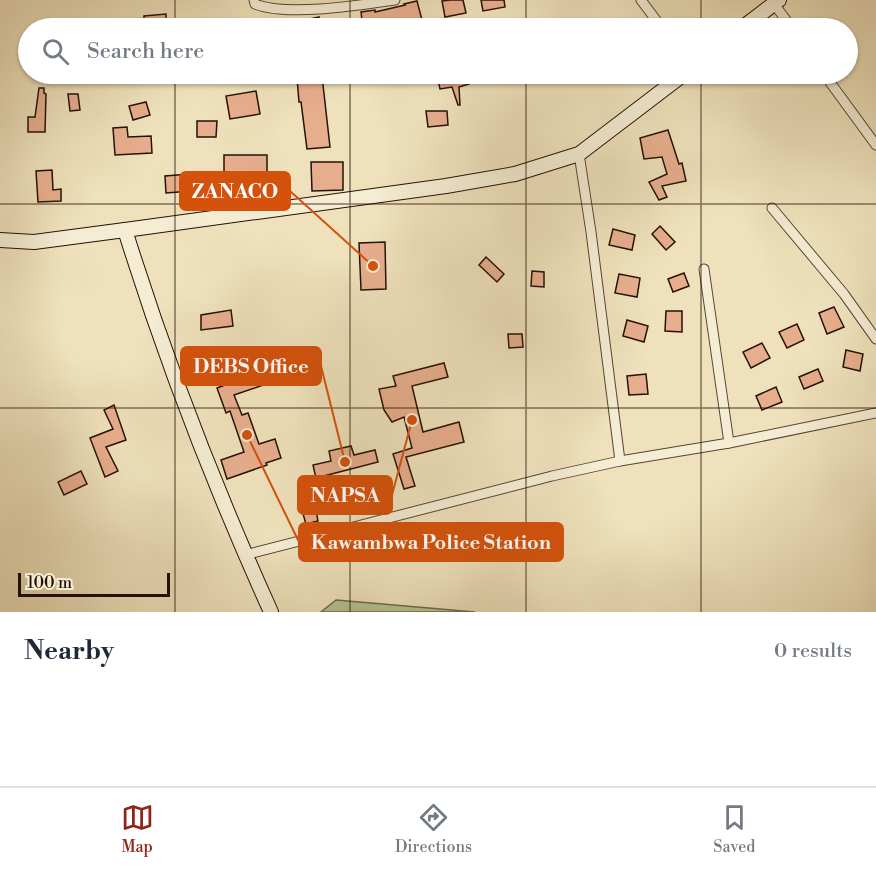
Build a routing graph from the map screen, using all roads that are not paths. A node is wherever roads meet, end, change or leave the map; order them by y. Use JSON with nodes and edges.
{"nodes":[{"id":1,"x":254,"y":0,"type":"edge"},
{"id":2,"x":395,"y":0,"type":"edge"},
{"id":3,"x":641,"y":0,"type":"edge"},
{"id":4,"x":777,"y":2,"type":"edge"},
{"id":5,"x":654,"y":18,"type":"edge"},
{"id":6,"x":755,"y":18,"type":"edge"},
{"id":7,"x":786,"y":18,"type":"edge"},
{"id":8,"x":671,"y":84,"type":"edge"},
{"id":9,"x":831,"y":84,"type":"edge"},
{"id":10,"x":876,"y":145,"type":"edge"},
{"id":11,"x":579,"y":154,"type":"junction"},
{"id":12,"x":772,"y":208,"type":"dead end"},
{"id":13,"x":125,"y":230,"type":"junction"},
{"id":14,"x":0,"y":240,"type":"edge"},
{"id":15,"x":704,"y":269,"type":"dead end"},
{"id":16,"x":876,"y":339,"type":"edge"},
{"id":17,"x":876,"y":413,"type":"edge"},
{"id":18,"x":729,"y":443,"type":"junction"},
{"id":19,"x":620,"y":461,"type":"junction"},
{"id":20,"x":245,"y":555,"type":"junction"},
{"id":21,"x":271,"y":612,"type":"edge"}],
"edges":[{"from":1,"to":2,"type":"street"},
{"from":3,"to":5,"type":"street"},
{"from":4,"to":6,"type":"main road"},
{"from":4,"to":7,"type":"street"},
{"from":8,"to":11,"type":"main road"},
{"from":9,"to":10,"type":"street"},
{"from":11,"to":13,"type":"main road"},
{"from":11,"to":19,"type":"street"},
{"from":12,"to":16,"type":"street"},
{"from":13,"to":14,"type":"main road"},
{"from":13,"to":20,"type":"main road"},
{"from":15,"to":18,"type":"street"},
{"from":17,"to":18,"type":"street"},
{"from":18,"to":19,"type":"street"},
{"from":19,"to":20,"type":"street"},
{"from":20,"to":21,"type":"main road"}]}
